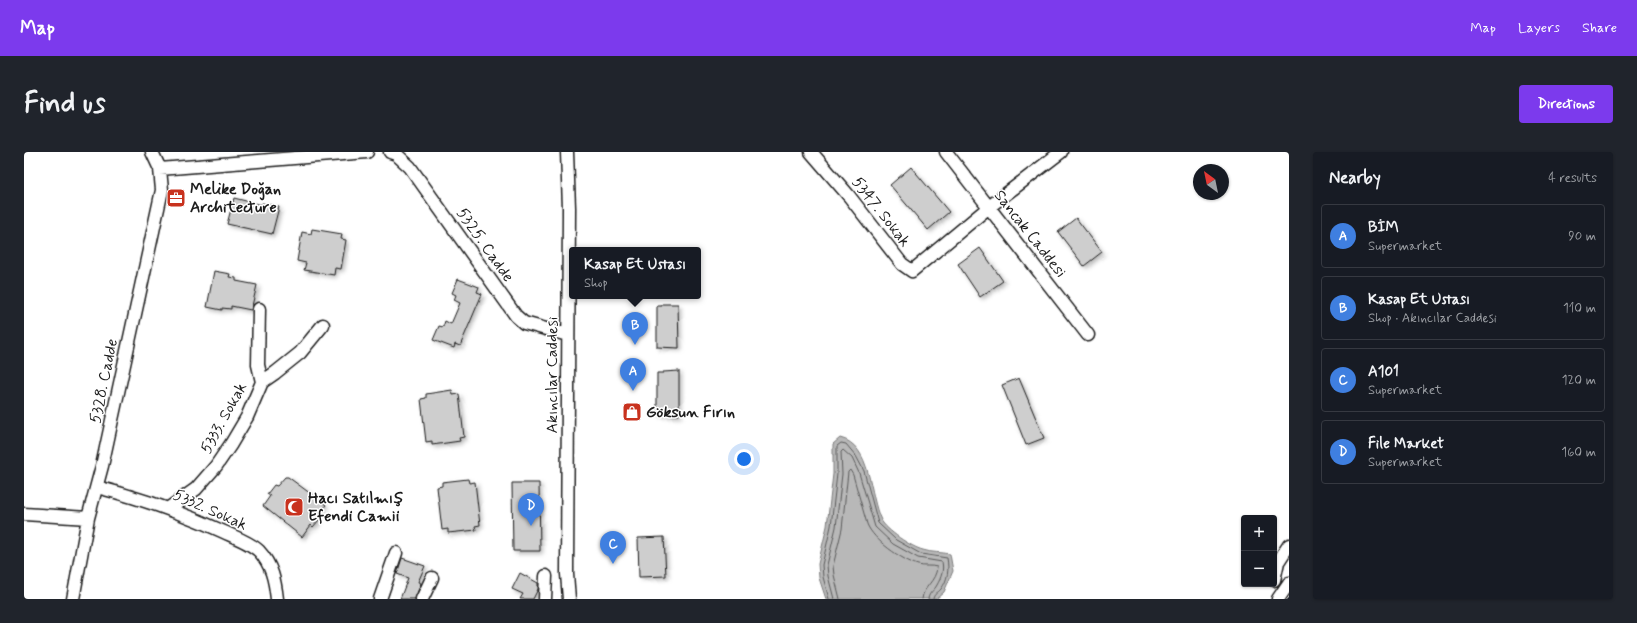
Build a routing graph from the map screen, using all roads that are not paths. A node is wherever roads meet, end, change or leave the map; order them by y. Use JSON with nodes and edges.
{"nodes":[{"id":1,"x":152,"y":152,"type":"edge"},
{"id":2,"x":367,"y":152,"type":"edge"},
{"id":3,"x":390,"y":152,"type":"edge"},
{"id":4,"x":567,"y":152,"type":"edge"},
{"id":5,"x":811,"y":152,"type":"edge"},
{"id":6,"x":946,"y":152,"type":"edge"},
{"id":7,"x":1061,"y":152,"type":"edge"},
{"id":8,"x":160,"y":170,"type":"junction"},
{"id":9,"x":989,"y":207,"type":"junction"},
{"id":10,"x":259,"y":309,"type":"dead end"},
{"id":11,"x":323,"y":325,"type":"dead end"},
{"id":12,"x":568,"y":335,"type":"junction"},
{"id":13,"x":1088,"y":335,"type":"dead end"},
{"id":14,"x":262,"y":382,"type":"junction"},
{"id":15,"x":97,"y":487,"type":"junction"},
{"id":16,"x":169,"y":508,"type":"junction"},
{"id":17,"x":24,"y":514,"type":"edge"},
{"id":18,"x":88,"y":518,"type":"junction"},
{"id":19,"x":1289,"y":545,"type":"edge"},
{"id":20,"x":396,"y":553,"type":"dead end"},
{"id":21,"x":1277,"y":566,"type":"edge"},
{"id":22,"x":546,"y":576,"type":"dead end"},
{"id":23,"x":432,"y":578,"type":"dead end"},
{"id":24,"x":1289,"y":583,"type":"edge"},
{"id":25,"x":1274,"y":587,"type":"edge"},
{"id":26,"x":73,"y":599,"type":"edge"},
{"id":27,"x":278,"y":599,"type":"edge"},
{"id":28,"x":380,"y":599,"type":"edge"},
{"id":29,"x":422,"y":599,"type":"edge"},
{"id":30,"x":545,"y":599,"type":"edge"},
{"id":31,"x":569,"y":599,"type":"edge"},
{"id":32,"x":1274,"y":599,"type":"edge"},
{"id":33,"x":1278,"y":599,"type":"edge"}],
"edges":[{"from":1,"to":8,"type":"street"},
{"from":2,"to":8,"type":"street"},
{"from":3,"to":12,"type":"street","name":"5325. Cadde"},
{"from":4,"to":12,"type":"street","name":"Akıncılar Caddesi"},
{"from":5,"to":9,"type":"street","name":"5347. Sokak"},
{"from":6,"to":9,"type":"street","name":"Sancak Caddesi"},
{"from":7,"to":9,"type":"street"},
{"from":8,"to":15,"type":"street","name":"5328. Cadde"},
{"from":9,"to":13,"type":"street","name":"Sancak Caddesi"},
{"from":10,"to":14,"type":"street"},
{"from":11,"to":14,"type":"street","name":"5333. Sokak"},
{"from":12,"to":31,"type":"street","name":"Akıncılar Caddesi"},
{"from":14,"to":16,"type":"street","name":"5333. Sokak"},
{"from":15,"to":16,"type":"street","name":"5332. Sokak"},
{"from":15,"to":18,"type":"street","name":"5328. Cadde"},
{"from":16,"to":27,"type":"street","name":"5332. Sokak"},
{"from":17,"to":18,"type":"street"},
{"from":18,"to":26,"type":"street","name":"5328. Cadde"},
{"from":19,"to":21,"type":"street"},
{"from":20,"to":28,"type":"street"},
{"from":22,"to":30,"type":"street"},
{"from":23,"to":29,"type":"street"},
{"from":24,"to":33,"type":"street"},
{"from":25,"to":32,"type":"street"}]}
